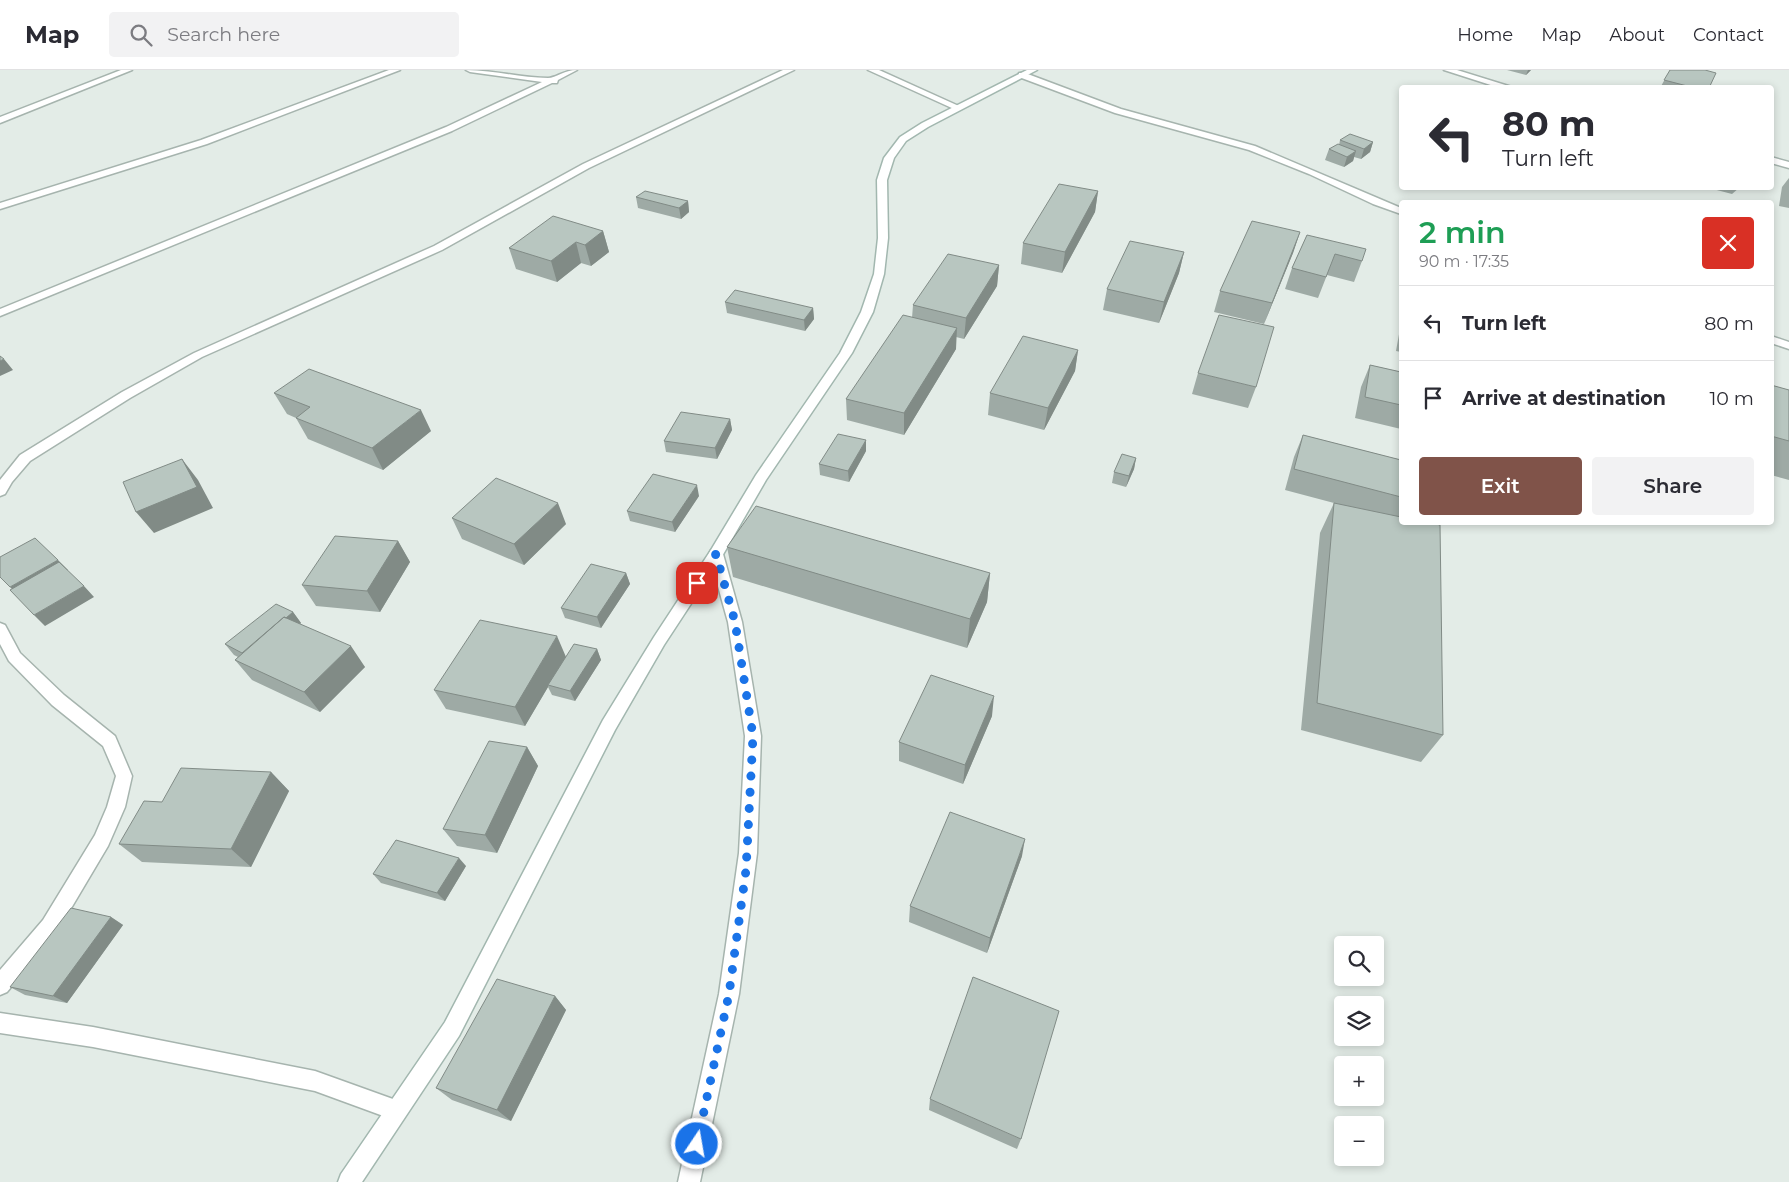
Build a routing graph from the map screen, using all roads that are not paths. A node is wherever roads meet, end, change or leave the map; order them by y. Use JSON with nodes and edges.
{"nodes":[{"id":1,"x":128,"y":70,"type":"edge"},
{"id":2,"x":396,"y":70,"type":"edge"},
{"id":3,"x":470,"y":70,"type":"edge"},
{"id":4,"x":573,"y":70,"type":"edge"},
{"id":5,"x":790,"y":70,"type":"edge"},
{"id":6,"x":872,"y":70,"type":"edge"},
{"id":7,"x":1448,"y":70,"type":"edge"},
{"id":8,"x":1027,"y":73,"type":"edge"},
{"id":9,"x":554,"y":81,"type":"junction"},
{"id":10,"x":1500,"y":85,"type":"edge"},
{"id":11,"x":957,"y":107,"type":"junction"},
{"id":12,"x":0,"y":120,"type":"edge"},
{"id":13,"x":1774,"y":161,"type":"edge"},
{"id":14,"x":1789,"y":165,"type":"edge"},
{"id":15,"x":0,"y":206,"type":"edge"},
{"id":16,"x":1399,"y":210,"type":"edge"},
{"id":17,"x":0,"y":312,"type":"edge"},
{"id":18,"x":1774,"y":341,"type":"edge"},
{"id":19,"x":1789,"y":346,"type":"edge"},
{"id":20,"x":0,"y":490,"type":"edge"},
{"id":21,"x":716,"y":554,"type":"junction"},
{"id":22,"x":0,"y":629,"type":"edge"},
{"id":23,"x":0,"y":985,"type":"edge"},
{"id":24,"x":0,"y":1022,"type":"edge"},
{"id":25,"x":397,"y":1110,"type":"junction"},
{"id":26,"x":349,"y":1182,"type":"edge"},
{"id":27,"x":689,"y":1182,"type":"edge"}],
"edges":[{"from":1,"to":12,"type":"street"},
{"from":2,"to":15,"type":"street"},
{"from":3,"to":9,"type":"street"},
{"from":4,"to":9,"type":"street"},
{"from":5,"to":20,"type":"street"},
{"from":6,"to":11,"type":"street"},
{"from":7,"to":10,"type":"street"},
{"from":8,"to":11,"type":"street"},
{"from":8,"to":16,"type":"street"},
{"from":9,"to":17,"type":"street"},
{"from":11,"to":21,"type":"street"},
{"from":13,"to":14,"type":"street"},
{"from":18,"to":19,"type":"street"},
{"from":21,"to":25,"type":"street"},
{"from":21,"to":27,"type":"street"},
{"from":22,"to":23,"type":"street"},
{"from":24,"to":25,"type":"street"},
{"from":25,"to":26,"type":"street"}]}
